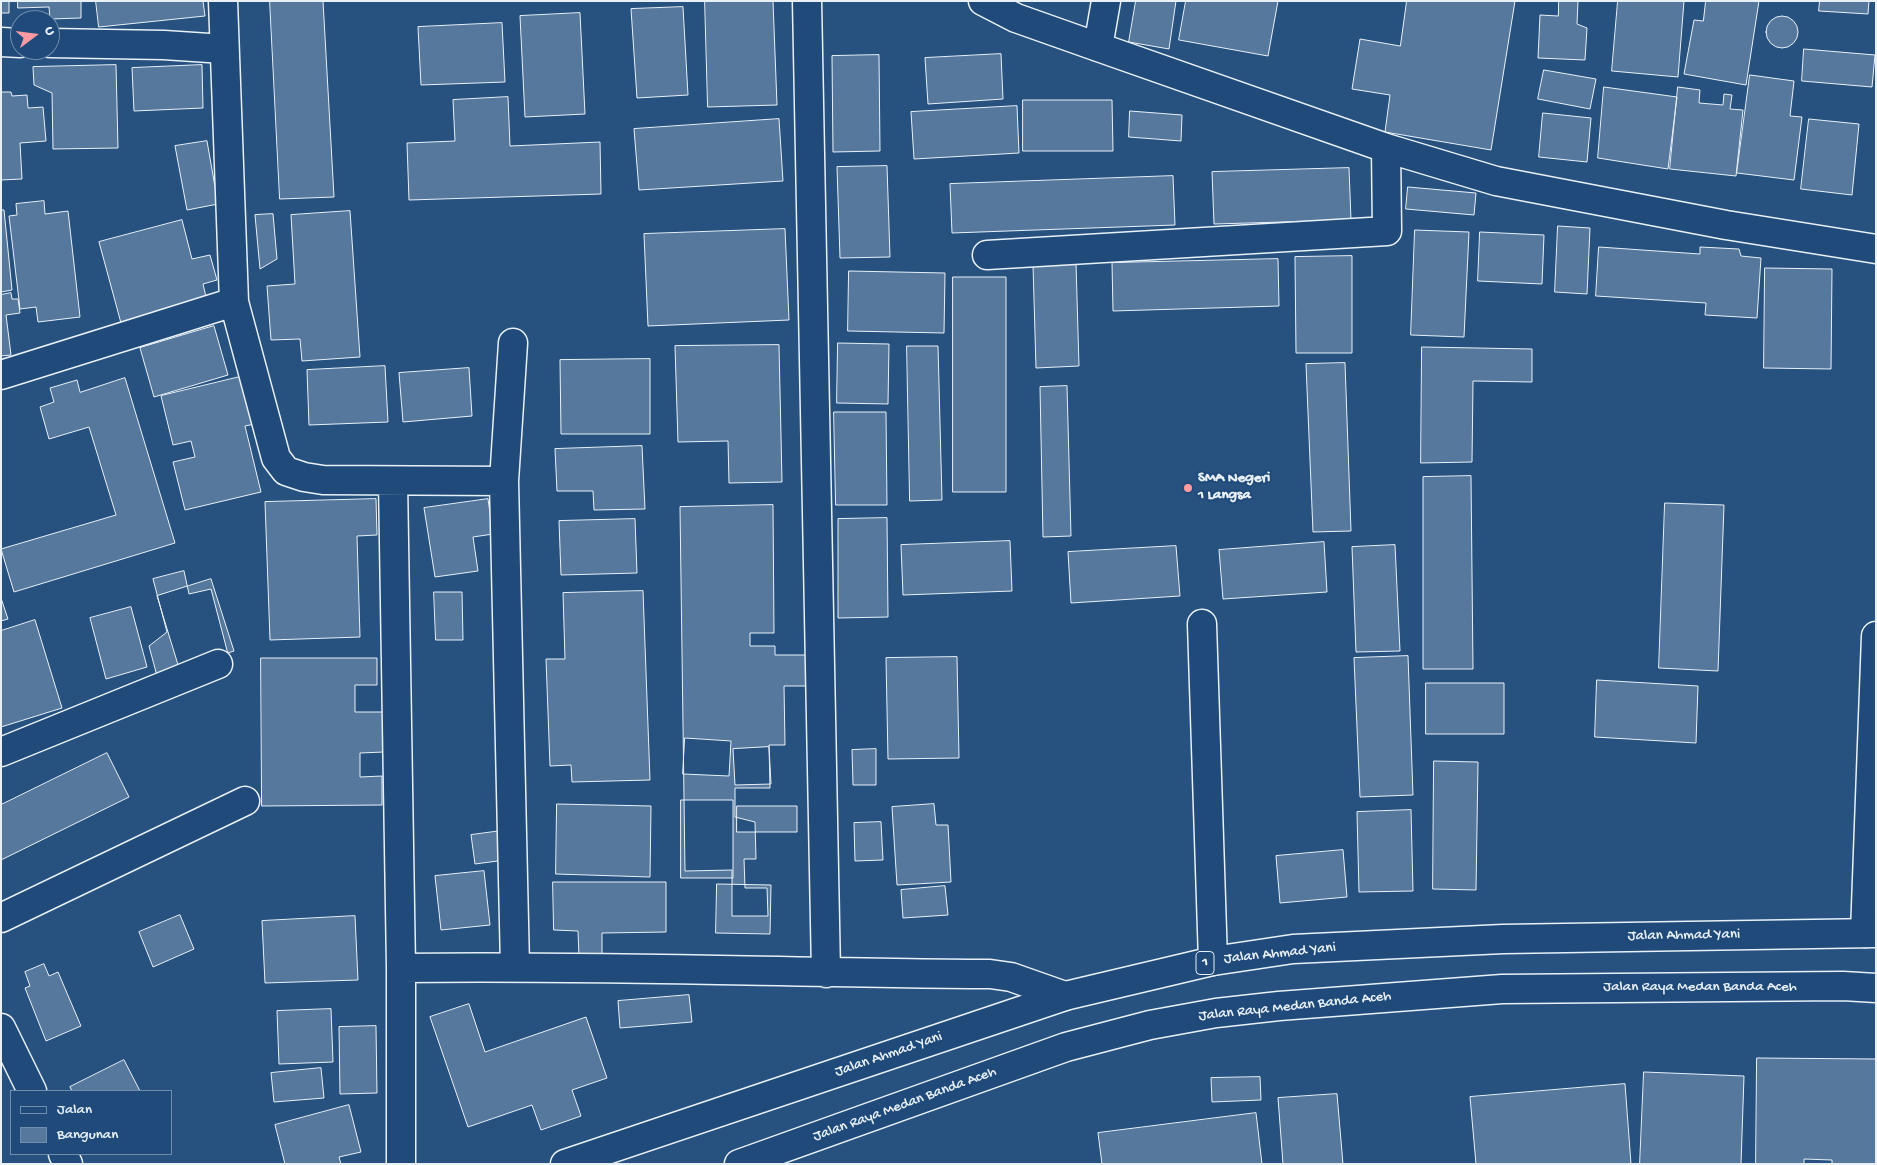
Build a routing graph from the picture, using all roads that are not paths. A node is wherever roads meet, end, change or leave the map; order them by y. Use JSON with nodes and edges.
{"nodes":[{"id":1,"x":223,"y":1,"type":"edge"},
{"id":2,"x":807,"y":1,"type":"edge"},
{"id":3,"x":983,"y":1,"type":"edge"},
{"id":4,"x":1106,"y":1,"type":"edge"},
{"id":5,"x":60,"y":43,"type":"edge"},
{"id":6,"x":224,"y":48,"type":"junction"},
{"id":7,"x":1098,"y":48,"type":"junction"},
{"id":8,"x":1386,"y":148,"type":"junction"},
{"id":9,"x":1876,"y":249,"type":"edge"},
{"id":10,"x":987,"y":255,"type":"dead end"},
{"id":11,"x":234,"y":302,"type":"junction"},
{"id":12,"x":514,"y":343,"type":"dead end"},
{"id":13,"x":1,"y":375,"type":"edge"},
{"id":14,"x":393,"y":481,"type":"junction"},
{"id":15,"x":504,"y":481,"type":"junction"},
{"id":16,"x":1202,"y":624,"type":"dead end"},
{"id":17,"x":1876,"y":636,"type":"edge"},
{"id":18,"x":218,"y":664,"type":"dead end"},
{"id":19,"x":1,"y":752,"type":"edge"},
{"id":20,"x":245,"y":801,"type":"dead end"},
{"id":21,"x":1,"y":918,"type":"edge"},
{"id":22,"x":1870,"y":933,"type":"edge"},
{"id":23,"x":1213,"y":961,"type":"junction"},
{"id":24,"x":515,"y":966,"type":"junction"},
{"id":25,"x":401,"y":968,"type":"junction"},
{"id":26,"x":826,"y":973,"type":"junction"},
{"id":27,"x":1876,"y":988,"type":"edge"},
{"id":28,"x":1065,"y":996,"type":"junction"},
{"id":29,"x":1,"y":1028,"type":"edge"},
{"id":30,"x":32,"y":1090,"type":"edge"},
{"id":31,"x":401,"y":1164,"type":"edge"},
{"id":32,"x":565,"y":1164,"type":"edge"},
{"id":33,"x":739,"y":1164,"type":"edge"}],
"edges":[{"from":1,"to":6,"type":"street"},
{"from":2,"to":26,"type":"street"},
{"from":3,"to":7,"type":"street"},
{"from":4,"to":7,"type":"street"},
{"from":5,"to":6,"type":"street"},
{"from":6,"to":11,"type":"street"},
{"from":7,"to":8,"type":"street"},
{"from":8,"to":9,"type":"street"},
{"from":8,"to":10,"type":"street"},
{"from":11,"to":13,"type":"street"},
{"from":11,"to":14,"type":"street"},
{"from":12,"to":15,"type":"street"},
{"from":14,"to":15,"type":"street"},
{"from":14,"to":25,"type":"street"},
{"from":15,"to":24,"type":"street"},
{"from":16,"to":23,"type":"street"},
{"from":17,"to":22,"type":"street"},
{"from":18,"to":19,"type":"street"},
{"from":20,"to":21,"type":"street"},
{"from":22,"to":23,"type":"street","name":"Jalan Ahmad Yani","number":"1"},
{"from":23,"to":28,"type":"street","name":"Jalan Ahmad Yani","number":"1"},
{"from":24,"to":25,"type":"street"},
{"from":24,"to":26,"type":"street"},
{"from":25,"to":31,"type":"street"},
{"from":26,"to":28,"type":"street"},
{"from":27,"to":33,"type":"street","name":"Jalan Raya Medan Banda Aceh"},
{"from":28,"to":32,"type":"street","name":"Jalan Ahmad Yani","number":"1"},
{"from":29,"to":30,"type":"street"}]}
